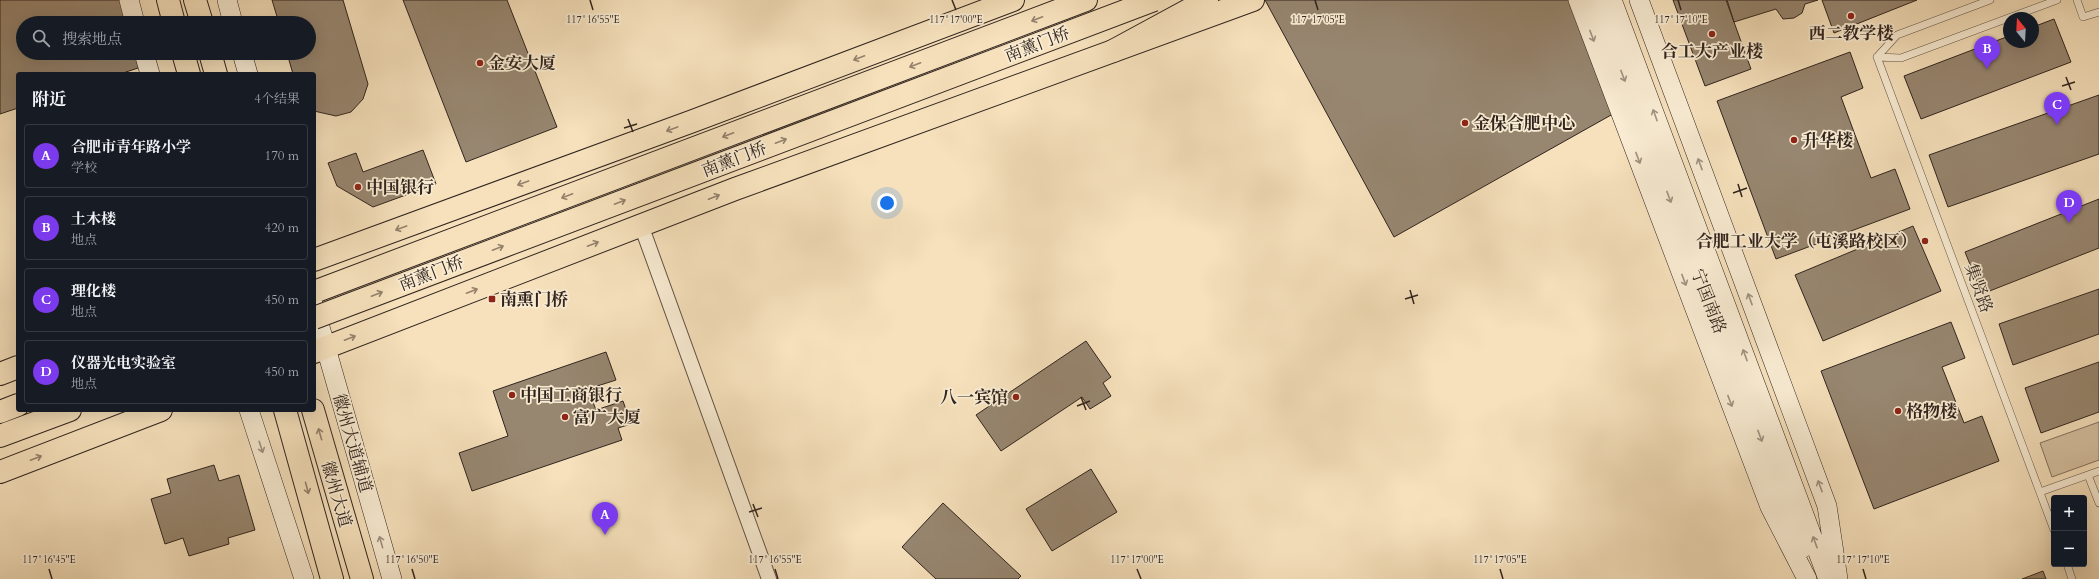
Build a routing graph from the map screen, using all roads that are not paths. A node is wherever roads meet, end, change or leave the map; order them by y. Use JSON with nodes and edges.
{"nodes":[{"id":1,"x":129,"y":0,"type":"edge"},
{"id":2,"x":168,"y":0,"type":"edge"},
{"id":3,"x":195,"y":0,"type":"edge"},
{"id":4,"x":227,"y":0,"type":"edge"},
{"id":5,"x":1013,"y":0,"type":"edge"},
{"id":6,"x":1086,"y":0,"type":"edge"},
{"id":7,"x":1154,"y":0,"type":"edge"},
{"id":8,"x":1207,"y":0,"type":"edge"},
{"id":9,"x":1253,"y":0,"type":"edge"},
{"id":10,"x":1578,"y":0,"type":"edge"},
{"id":11,"x":1594,"y":0,"type":"edge"},
{"id":12,"x":1612,"y":0,"type":"edge"},
{"id":13,"x":1639,"y":0,"type":"edge"},
{"id":14,"x":1990,"y":0,"type":"edge"},
{"id":15,"x":2057,"y":0,"type":"edge"},
{"id":16,"x":2077,"y":0,"type":"edge"},
{"id":17,"x":2099,"y":12,"type":"edge"},
{"id":18,"x":133,"y":16,"type":"edge"},
{"id":19,"x":172,"y":16,"type":"edge"},
{"id":20,"x":200,"y":16,"type":"edge"},
{"id":21,"x":232,"y":16,"type":"edge"},
{"id":22,"x":1113,"y":51,"type":"junction"},
{"id":23,"x":1877,"y":58,"type":"junction"},
{"id":24,"x":146,"y":60,"type":"edge"},
{"id":25,"x":185,"y":60,"type":"edge"},
{"id":26,"x":212,"y":60,"type":"edge"},
{"id":27,"x":244,"y":60,"type":"edge"},
{"id":28,"x":149,"y":72,"type":"edge"},
{"id":29,"x":188,"y":72,"type":"edge"},
{"id":30,"x":215,"y":72,"type":"edge"},
{"id":31,"x":247,"y":72,"type":"edge"},
{"id":32,"x":641,"y":225,"type":"junction"},
{"id":33,"x":316,"y":259,"type":"edge"},
{"id":34,"x":316,"y":291,"type":"edge"},
{"id":35,"x":316,"y":317,"type":"edge"},
{"id":36,"x":316,"y":320,"type":"edge"},
{"id":37,"x":320,"y":349,"type":"edge"},
{"id":38,"x":16,"y":368,"type":"edge"},
{"id":39,"x":0,"y":374,"type":"edge"},
{"id":40,"x":16,"y":406,"type":"edge"},
{"id":41,"x":0,"y":412,"type":"edge"},
{"id":42,"x":65,"y":412,"type":"edge"},
{"id":43,"x":156,"y":412,"type":"edge"},
{"id":44,"x":250,"y":412,"type":"edge"},
{"id":45,"x":287,"y":412,"type":"edge"},
{"id":46,"x":314,"y":412,"type":"edge"},
{"id":47,"x":0,"y":436,"type":"edge"},
{"id":48,"x":2099,"y":471,"type":"edge"},
{"id":49,"x":0,"y":472,"type":"edge"},
{"id":50,"x":2088,"y":475,"type":"junction"},
{"id":51,"x":2040,"y":492,"type":"junction"},
{"id":52,"x":2099,"y":503,"type":"edge"},
{"id":53,"x":2051,"y":522,"type":"edge"},
{"id":54,"x":2068,"y":567,"type":"edge"},
{"id":55,"x":304,"y":579,"type":"edge"},
{"id":56,"x":332,"y":579,"type":"edge"},
{"id":57,"x":362,"y":579,"type":"edge"},
{"id":58,"x":392,"y":579,"type":"edge"},
{"id":59,"x":769,"y":579,"type":"edge"},
{"id":60,"x":1807,"y":579,"type":"edge"},
{"id":61,"x":1815,"y":579,"type":"edge"},
{"id":62,"x":1828,"y":579,"type":"edge"},
{"id":63,"x":1838,"y":579,"type":"edge"},
{"id":64,"x":2072,"y":579,"type":"edge"}],
"edges":[{"from":1,"to":18,"type":"main road"},
{"from":2,"to":19,"type":"main road"},
{"from":3,"to":20,"type":"main road"},
{"from":4,"to":21,"type":"main road"},
{"from":5,"to":33,"type":"main road","one_way":true},
{"from":6,"to":34,"type":"main road","name":"南薰门桥","one_way":true},
{"from":35,"to":7,"type":"main road","name":"南薰门桥","one_way":true,"bridge":true},
{"from":8,"to":22,"type":"main road"},
{"from":9,"to":22,"type":"main road"},
{"from":10,"to":60,"type":"main road","one_way":true},
{"from":11,"to":61,"type":"main road","name":"宁国南路","one_way":true},
{"from":62,"to":12,"type":"main road","name":"宁国南路","one_way":true},
{"from":63,"to":13,"type":"main road","one_way":true},
{"from":14,"to":23,"type":"lane"},
{"from":15,"to":23,"type":"lane"},
{"from":16,"to":17,"type":"lane"},
{"from":32,"to":22,"type":"main road","one_way":true},
{"from":23,"to":51,"type":"lane","name":"集贤路"},
{"from":24,"to":28,"type":"main road"},
{"from":25,"to":29,"type":"main road"},
{"from":26,"to":30,"type":"main road"},
{"from":27,"to":31,"type":"main road"},
{"from":37,"to":32,"type":"main road","one_way":true},
{"from":32,"to":59,"type":"street"},
{"from":36,"to":37,"type":"main road","name":"徽州大道辅道"},
{"from":58,"to":37,"type":"main road","name":"徽州大道辅道","one_way":true},
{"from":38,"to":39,"type":"main road"},
{"from":40,"to":41,"type":"main road"},
{"from":42,"to":47,"type":"main road"},
{"from":49,"to":43,"type":"main road","one_way":true},
{"from":44,"to":55,"type":"main road","one_way":true},
{"from":45,"to":56,"type":"main road","name":"徽州大道","one_way":true},
{"from":57,"to":46,"type":"main road","name":"徽州大道","one_way":true},
{"from":48,"to":50,"type":"lane"},
{"from":50,"to":51,"type":"lane"},
{"from":50,"to":52,"type":"lane"},
{"from":51,"to":53,"type":"lane","name":"集贤路"},
{"from":54,"to":64,"type":"lane"}]}
